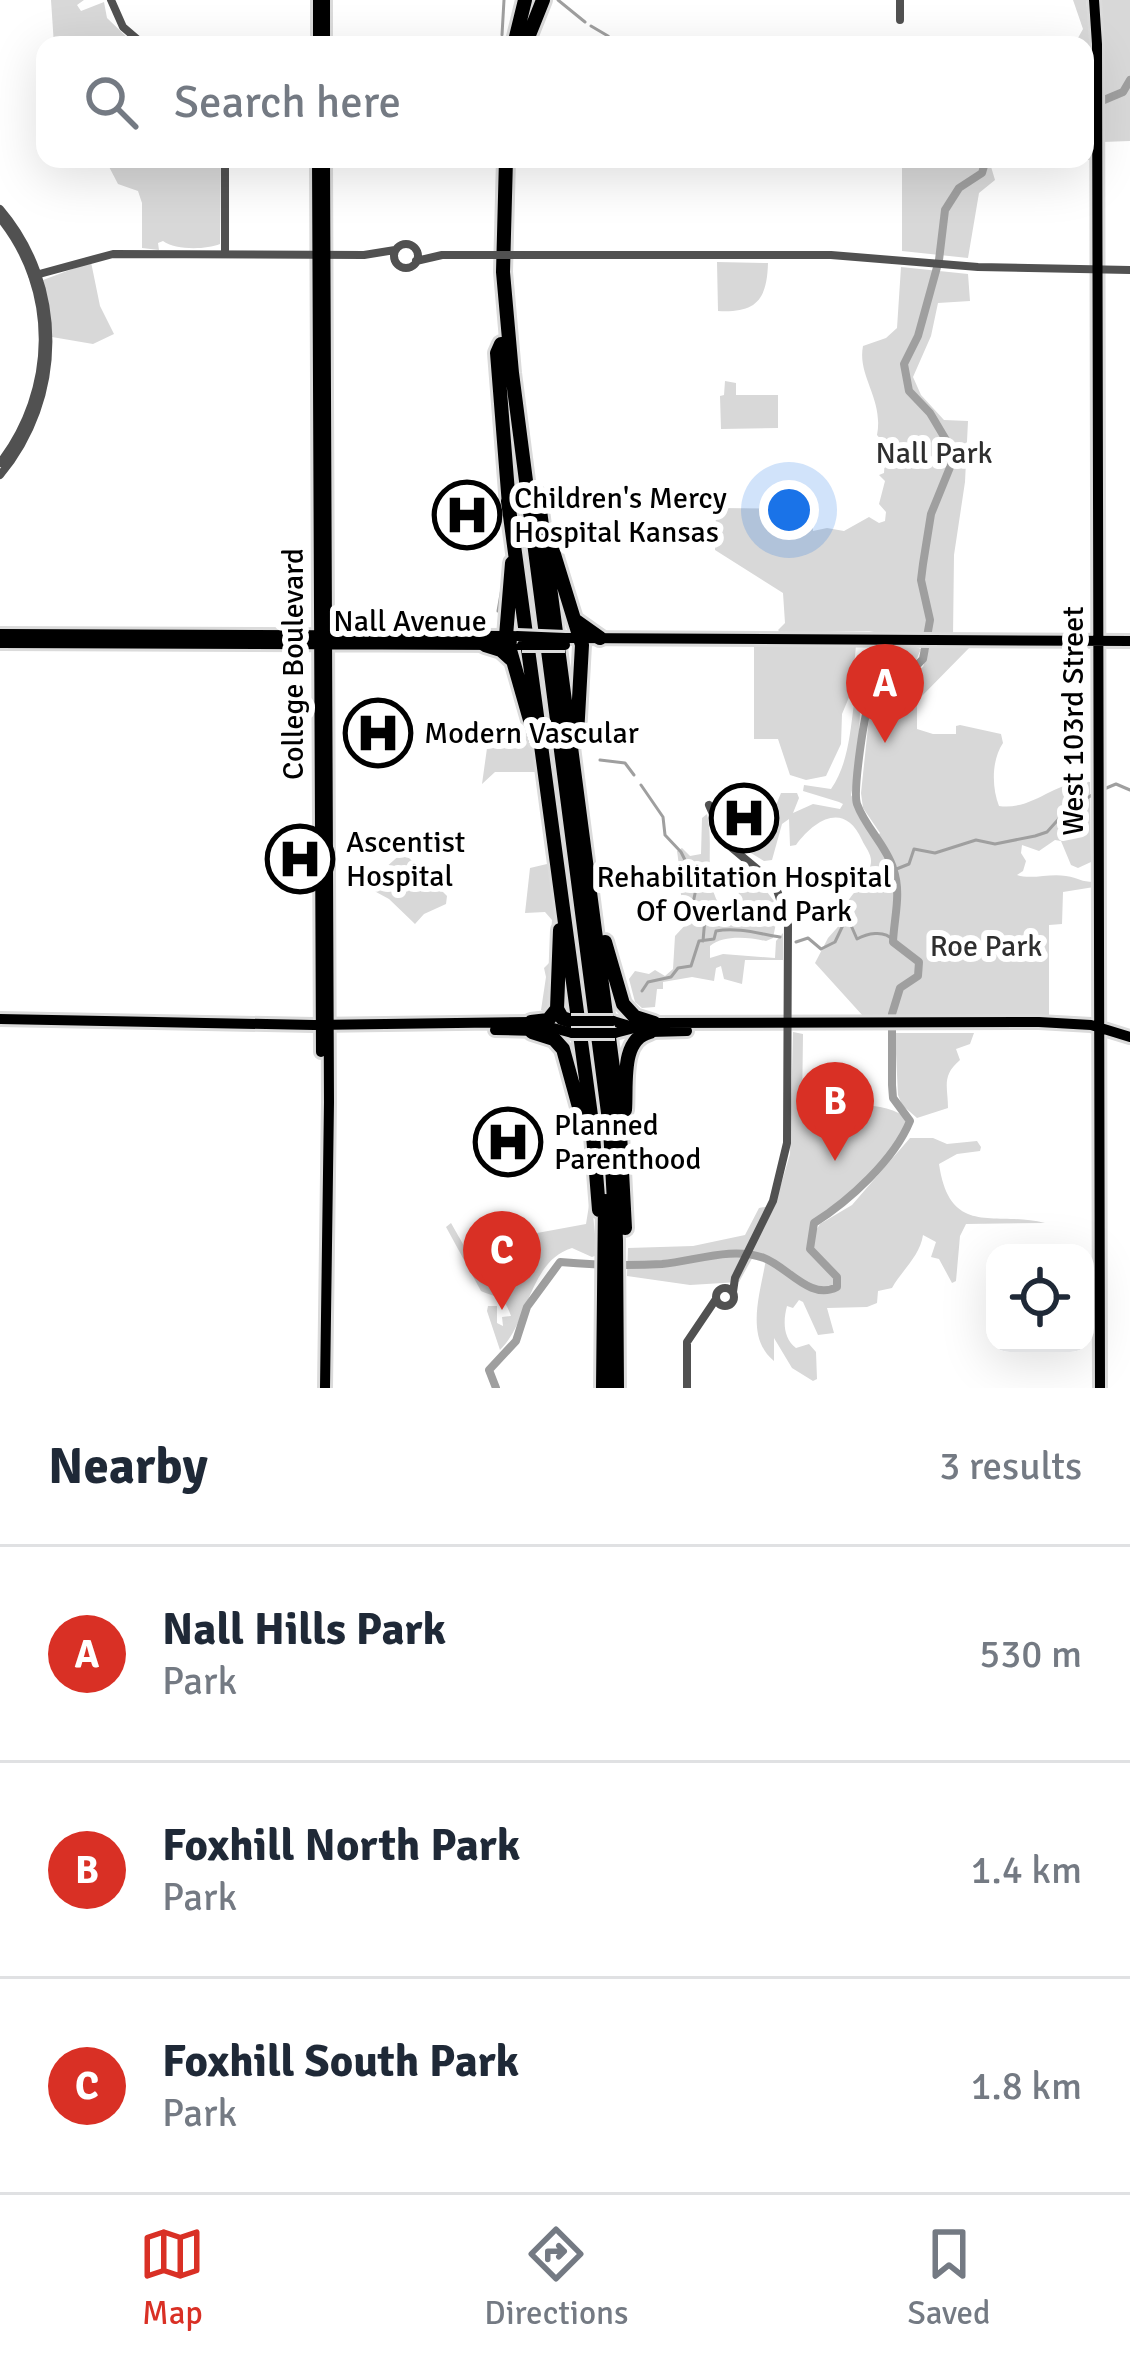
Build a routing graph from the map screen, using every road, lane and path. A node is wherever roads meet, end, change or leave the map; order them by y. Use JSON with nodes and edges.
{"nodes":[{"id":1,"x":111,"y":0,"type":"edge"},
{"id":2,"x":321,"y":0,"type":"edge"},
{"id":3,"x":514,"y":0,"type":"edge"},
{"id":4,"x":529,"y":0,"type":"edge"},
{"id":5,"x":543,"y":0,"type":"edge"},
{"id":6,"x":900,"y":0,"type":"edge"},
{"id":7,"x":1091,"y":0,"type":"edge"},
{"id":8,"x":900,"y":20,"type":"dead end"},
{"id":9,"x":134,"y":36,"type":"edge"},
{"id":10,"x":321,"y":36,"type":"edge"},
{"id":11,"x":517,"y":36,"type":"edge"},
{"id":12,"x":520,"y":36,"type":"edge"},
{"id":13,"x":523,"y":36,"type":"edge"},
{"id":14,"x":1094,"y":36,"type":"edge"},
{"id":15,"x":1094,"y":40,"type":"edge"},
{"id":16,"x":225,"y":168,"type":"edge"},
{"id":17,"x":321,"y":168,"type":"edge"},
{"id":18,"x":496,"y":168,"type":"edge"},
{"id":19,"x":506,"y":168,"type":"edge"},
{"id":20,"x":0,"y":213,"type":"edge"},
{"id":21,"x":415,"y":249,"type":"junction"},
{"id":22,"x":395,"y":250,"type":"junction"},
{"id":23,"x":225,"y":254,"type":"junction"},
{"id":24,"x":321,"y":255,"type":"junction"},
{"id":25,"x":370,"y":255,"type":"junction"},
{"id":26,"x":442,"y":255,"type":"junction"},
{"id":27,"x":395,"y":261,"type":"junction"},
{"id":28,"x":416,"y":262,"type":"junction"},
{"id":29,"x":1096,"y":268,"type":"junction"},
{"id":30,"x":1130,"y":270,"type":"edge"},
{"id":31,"x":35,"y":275,"type":"junction"},
{"id":32,"x":501,"y":344,"type":"junction"},
{"id":33,"x":518,"y":422,"type":"junction"},
{"id":34,"x":0,"y":463,"type":"edge"},
{"id":35,"x":0,"y":475,"type":"edge"},
{"id":36,"x":538,"y":495,"type":"junction"},
{"id":37,"x":508,"y":501,"type":"junction"},
{"id":38,"x":422,"y":620,"type":"dead end"},
{"id":39,"x":576,"y":621,"type":"junction"},
{"id":40,"x":0,"y":634,"type":"edge"},
{"id":41,"x":600,"y":638,"type":"junction"},
{"id":42,"x":676,"y":640,"type":"junction"},
{"id":43,"x":1130,"y":640,"type":"edge"},
{"id":44,"x":321,"y":641,"type":"junction"},
{"id":45,"x":481,"y":641,"type":"junction"},
{"id":46,"x":573,"y":641,"type":"junction"},
{"id":47,"x":1096,"y":641,"type":"junction"},
{"id":48,"x":0,"y":643,"type":"edge"},
{"id":49,"x":512,"y":644,"type":"junction"},
{"id":50,"x":547,"y":774,"type":"junction"},
{"id":51,"x":576,"y":776,"type":"junction"},
{"id":52,"x":709,"y":806,"type":"dead end"},
{"id":53,"x":562,"y":889,"type":"junction"},
{"id":54,"x":592,"y":896,"type":"junction"},
{"id":55,"x":623,"y":1004,"type":"junction"},
{"id":56,"x":557,"y":1009,"type":"junction"},
{"id":57,"x":0,"y":1022,"type":"edge"},
{"id":58,"x":788,"y":1026,"type":"junction"},
{"id":59,"x":532,"y":1027,"type":"junction"},
{"id":60,"x":572,"y":1027,"type":"junction"},
{"id":61,"x":614,"y":1027,"type":"junction"},
{"id":62,"x":646,"y":1027,"type":"junction"},
{"id":63,"x":324,"y":1028,"type":"junction"},
{"id":64,"x":1098,"y":1028,"type":"junction"},
{"id":65,"x":1130,"y":1037,"type":"edge"},
{"id":66,"x":630,"y":1046,"type":"junction"},
{"id":67,"x":563,"y":1049,"type":"junction"},
{"id":68,"x":623,"y":1151,"type":"junction"},
{"id":69,"x":612,"y":1241,"type":"junction"},
{"id":70,"x":613,"y":1288,"type":"junction"},
{"id":71,"x":729,"y":1290,"type":"junction"},
{"id":72,"x":719,"y":1303,"type":"junction"},
{"id":73,"x":685,"y":1385,"type":"edge"},
{"id":74,"x":325,"y":1388,"type":"edge"},
{"id":75,"x":603,"y":1388,"type":"edge"},
{"id":76,"x":616,"y":1388,"type":"edge"},
{"id":77,"x":1100,"y":1388,"type":"edge"}],
"edges":[{"from":1,"to":9,"type":"street"},
{"from":2,"to":10,"type":"main road"},
{"from":3,"to":11,"type":"highway"},
{"from":4,"to":12,"type":"highway"},
{"from":5,"to":13,"type":"highway"},
{"from":6,"to":8,"type":"street"},
{"from":7,"to":14,"type":"main road","name":"West 103rd Street"},
{"from":15,"to":29,"type":"main road","name":"West 103rd Street"},
{"from":16,"to":23,"type":"street"},
{"from":17,"to":24,"type":"main road","name":"College Boulevard"},
{"from":18,"to":32,"type":"highway"},
{"from":19,"to":33,"type":"highway"},
{"from":20,"to":31,"type":"street"},
{"from":21,"to":22,"type":"street"},
{"from":21,"to":26,"type":"street"},
{"from":21,"to":28,"type":"street"},
{"from":22,"to":25,"type":"street"},
{"from":22,"to":27,"type":"street"},
{"from":23,"to":24,"type":"street"},
{"from":23,"to":31,"type":"street"},
{"from":24,"to":25,"type":"street"},
{"from":24,"to":44,"type":"main road","name":"College Boulevard"},
{"from":25,"to":27,"type":"street"},
{"from":26,"to":28,"type":"street"},
{"from":26,"to":29,"type":"street","bridge":true},
{"from":27,"to":28,"type":"street"},
{"from":29,"to":30,"type":"street"},
{"from":29,"to":47,"type":"main road","name":"West 103rd Street"},
{"from":31,"to":34,"type":"street"},
{"from":31,"to":35,"type":"street"},
{"from":32,"to":37,"type":"highway"},
{"from":32,"to":69,"type":"highway"},
{"from":33,"to":36,"type":"highway"},
{"from":33,"to":69,"type":"highway"},
{"from":36,"to":39,"type":"highway"},
{"from":36,"to":51,"type":"highway"},
{"from":37,"to":49,"type":"highway"},
{"from":37,"to":50,"type":"highway"},
{"from":38,"to":45,"type":"main road"},
{"from":39,"to":41,"type":"highway"},
{"from":39,"to":46,"type":"highway"},
{"from":40,"to":44,"type":"main road","name":"Nall Avenue"},
{"from":41,"to":42,"type":"main road","name":"Nall Avenue"},
{"from":41,"to":46,"type":"main road","name":"Nall Avenue"},
{"from":42,"to":46,"type":"main road","name":"Nall Avenue"},
{"from":42,"to":47,"type":"main road","name":"Nall Avenue"},
{"from":43,"to":47,"type":"main road","name":"Nall Avenue"},
{"from":44,"to":45,"type":"main road","name":"Nall Avenue"},
{"from":44,"to":48,"type":"main road","name":"Nall Avenue"},
{"from":44,"to":63,"type":"main road","name":"College Boulevard"},
{"from":45,"to":49,"type":"main road","name":"Nall Avenue"},
{"from":45,"to":49,"type":"highway"},
{"from":46,"to":49,"type":"main road","name":"Nall Avenue","bridge":true},
{"from":46,"to":51,"type":"highway"},
{"from":47,"to":64,"type":"main road","name":"West 103rd Street"},
{"from":49,"to":50,"type":"highway"},
{"from":50,"to":53,"type":"highway"},
{"from":51,"to":54,"type":"highway"},
{"from":52,"to":58,"type":"street"},
{"from":53,"to":56,"type":"highway"},
{"from":53,"to":69,"type":"highway"},
{"from":54,"to":55,"type":"highway"},
{"from":54,"to":68,"type":"highway"},
{"from":55,"to":61,"type":"highway"},
{"from":55,"to":62,"type":"highway"},
{"from":56,"to":59,"type":"highway"},
{"from":56,"to":60,"type":"highway"},
{"from":57,"to":63,"type":"main road"},
{"from":58,"to":62,"type":"main road"},
{"from":58,"to":64,"type":"main road"},
{"from":58,"to":71,"type":"street"},
{"from":59,"to":60,"type":"main road"},
{"from":59,"to":63,"type":"main road"},
{"from":59,"to":67,"type":"highway"},
{"from":60,"to":61,"type":"main road","bridge":true},
{"from":60,"to":67,"type":"highway"},
{"from":61,"to":62,"type":"main road"},
{"from":61,"to":66,"type":"highway"},
{"from":62,"to":66,"type":"highway"},
{"from":63,"to":74,"type":"main road","name":"College Boulevard"},
{"from":64,"to":65,"type":"main road"},
{"from":64,"to":77,"type":"main road","name":"West 103rd Street"},
{"from":66,"to":68,"type":"highway"},
{"from":67,"to":69,"type":"highway"},
{"from":68,"to":69,"type":"highway"},
{"from":69,"to":70,"type":"highway"},
{"from":69,"to":70,"type":"highway"},
{"from":70,"to":75,"type":"highway"},
{"from":70,"to":76,"type":"highway"},
{"from":71,"to":72,"type":"street"},
{"from":71,"to":72,"type":"street"},
{"from":72,"to":73,"type":"street"}]}
